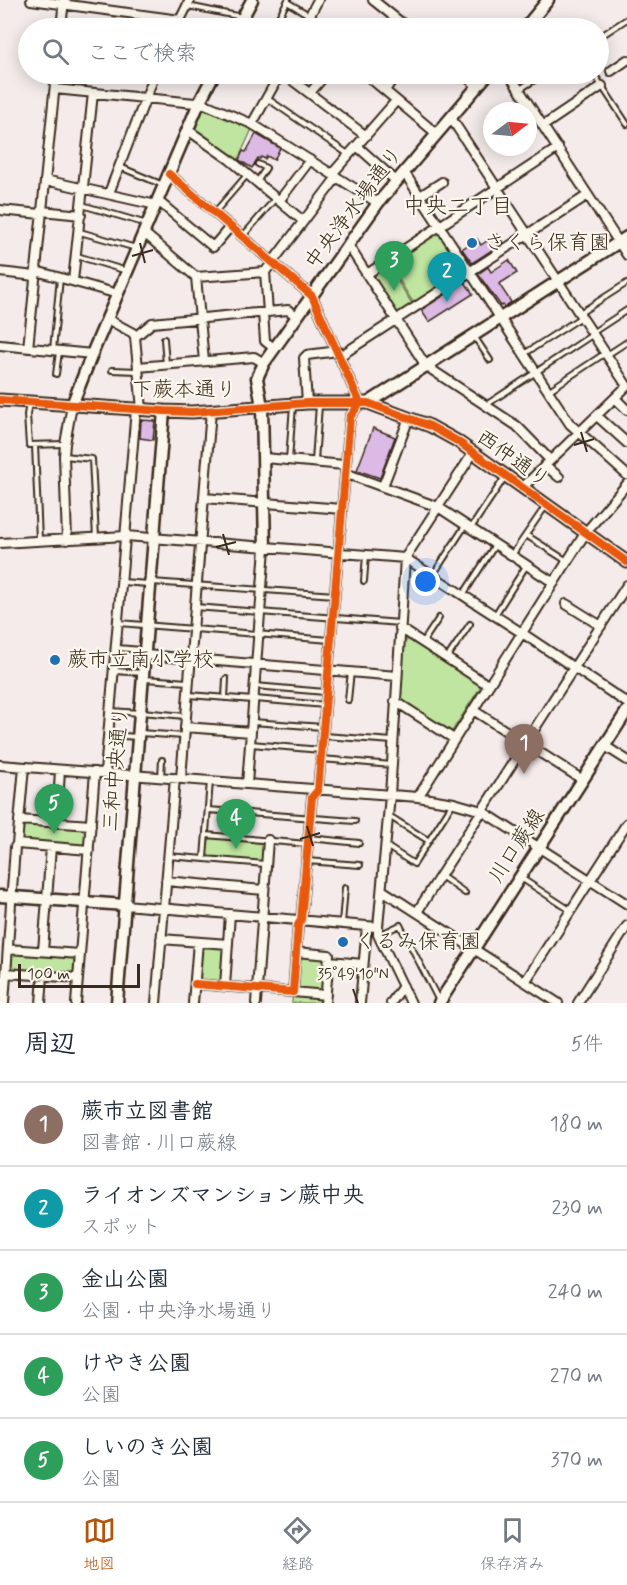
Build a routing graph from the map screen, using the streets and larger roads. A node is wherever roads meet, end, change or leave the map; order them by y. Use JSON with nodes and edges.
{"nodes":[{"id":1,"x":32,"y":0,"type":"edge"},
{"id":2,"x":252,"y":0,"type":"edge"},
{"id":3,"x":318,"y":0,"type":"edge"},
{"id":4,"x":548,"y":0,"type":"edge"},
{"id":5,"x":376,"y":1,"type":"edge"},
{"id":6,"x":63,"y":2,"type":"edge"},
{"id":7,"x":189,"y":3,"type":"edge"},
{"id":8,"x":62,"y":18,"type":"edge"},
{"id":9,"x":167,"y":18,"type":"edge"},
{"id":10,"x":181,"y":18,"type":"edge"},
{"id":11,"x":242,"y":18,"type":"edge"},
{"id":12,"x":309,"y":18,"type":"edge"},
{"id":13,"x":396,"y":18,"type":"edge"},
{"id":14,"x":533,"y":18,"type":"edge"},
{"id":15,"x":627,"y":60,"type":"edge"},
{"id":16,"x":611,"y":70,"type":"dead end"},
{"id":17,"x":55,"y":84,"type":"edge"},
{"id":18,"x":151,"y":84,"type":"edge"},
{"id":19,"x":209,"y":84,"type":"edge"},
{"id":20,"x":276,"y":84,"type":"edge"},
{"id":21,"x":297,"y":84,"type":"edge"},
{"id":22,"x":318,"y":84,"type":"edge"},
{"id":23,"x":376,"y":84,"type":"edge"},
{"id":24,"x":389,"y":84,"type":"edge"},
{"id":25,"x":475,"y":84,"type":"edge"},
{"id":26,"x":516,"y":84,"type":"edge"},
{"id":27,"x":478,"y":86,"type":"joint"},
{"id":28,"x":602,"y":86,"type":"road end"},
{"id":29,"x":55,"y":89,"type":"junction"},
{"id":30,"x":384,"y":90,"type":"junction"},
{"id":31,"x":93,"y":93,"type":"junction"},
{"id":32,"x":310,"y":93,"type":"junction"},
{"id":33,"x":145,"y":98,"type":"junction"},
{"id":34,"x":396,"y":100,"type":"junction"},
{"id":35,"x":199,"y":103,"type":"junction"},
{"id":36,"x":451,"y":118,"type":"junction"},
{"id":37,"x":252,"y":124,"type":"junction"},
{"id":38,"x":543,"y":126,"type":"junction"},
{"id":39,"x":188,"y":130,"type":"junction"},
{"id":40,"x":437,"y":134,"type":"junction"},
{"id":41,"x":366,"y":136,"type":"junction"},
{"id":42,"x":357,"y":146,"type":"junction"},
{"id":43,"x":558,"y":148,"type":"junction"},
{"id":44,"x":310,"y":160,"type":"junction"},
{"id":45,"x":404,"y":172,"type":"junction"},
{"id":46,"x":169,"y":174,"type":"junction"},
{"id":47,"x":335,"y":175,"type":"junction"},
{"id":48,"x":45,"y":180,"type":"junction"},
{"id":49,"x":396,"y":181,"type":"junction"},
{"id":50,"x":442,"y":182,"type":"dead end"},
{"id":51,"x":84,"y":188,"type":"junction"},
{"id":52,"x":497,"y":188,"type":"junction"},
{"id":53,"x":109,"y":193,"type":"junction"},
{"id":54,"x":588,"y":195,"type":"junction"},
{"id":55,"x":420,"y":196,"type":"junction"},
{"id":56,"x":277,"y":200,"type":"junction"},
{"id":57,"x":157,"y":203,"type":"junction"},
{"id":58,"x":378,"y":203,"type":"junction"},
{"id":59,"x":0,"y":210,"type":"edge"},
{"id":60,"x":42,"y":213,"type":"junction"},
{"id":61,"x":81,"y":215,"type":"junction"},
{"id":62,"x":303,"y":221,"type":"junction"},
{"id":63,"x":440,"y":226,"type":"junction"},
{"id":64,"x":230,"y":227,"type":"junction"},
{"id":65,"x":146,"y":229,"type":"junction"},
{"id":66,"x":527,"y":234,"type":"junction"},
{"id":67,"x":623,"y":240,"type":"edge"},
{"id":68,"x":348,"y":245,"type":"junction"},
{"id":69,"x":627,"y":255,"type":"edge"},
{"id":70,"x":273,"y":262,"type":"junction"},
{"id":71,"x":0,"y":272,"type":"edge"},
{"id":72,"x":265,"y":272,"type":"junction"},
{"id":73,"x":470,"y":272,"type":"junction"},
{"id":74,"x":36,"y":273,"type":"junction"},
{"id":75,"x":367,"y":274,"type":"junction"},
{"id":76,"x":196,"y":277,"type":"junction"},
{"id":77,"x":74,"y":281,"type":"junction"},
{"id":78,"x":557,"y":281,"type":"junction"},
{"id":79,"x":118,"y":294,"type":"junction"},
{"id":80,"x":312,"y":296,"type":"junction"},
{"id":81,"x":266,"y":312,"type":"junction"},
{"id":82,"x":298,"y":316,"type":"junction"},
{"id":83,"x":200,"y":318,"type":"junction"},
{"id":84,"x":500,"y":318,"type":"junction"},
{"id":85,"x":107,"y":319,"type":"junction"},
{"id":86,"x":396,"y":320,"type":"junction"},
{"id":87,"x":135,"y":337,"type":"junction"},
{"id":88,"x":0,"y":345,"type":"edge"},
{"id":89,"x":28,"y":348,"type":"junction"},
{"id":90,"x":275,"y":348,"type":"junction"},
{"id":91,"x":92,"y":354,"type":"junction"},
{"id":92,"x":339,"y":354,"type":"junction"},
{"id":93,"x":204,"y":361,"type":"junction"},
{"id":94,"x":264,"y":363,"type":"junction"},
{"id":95,"x":426,"y":366,"type":"junction"},
{"id":96,"x":138,"y":369,"type":"junction"},
{"id":97,"x":627,"y":386,"type":"edge"},
{"id":98,"x":615,"y":398,"type":"junction"},
{"id":99,"x":0,"y":400,"type":"edge"},
{"id":100,"x":308,"y":403,"type":"junction"},
{"id":101,"x":364,"y":403,"type":"junction"},
{"id":102,"x":72,"y":405,"type":"junction"},
{"id":103,"x":262,"y":407,"type":"junction"},
{"id":104,"x":139,"y":409,"type":"junction"},
{"id":105,"x":627,"y":410,"type":"edge"},
{"id":106,"x":164,"y":411,"type":"junction"},
{"id":107,"x":211,"y":411,"type":"junction"},
{"id":108,"x":597,"y":416,"type":"junction"},
{"id":109,"x":409,"y":418,"type":"junction"},
{"id":110,"x":579,"y":433,"type":"junction"},
{"id":111,"x":627,"y":443,"type":"edge"},
{"id":112,"x":473,"y":453,"type":"junction"},
{"id":113,"x":264,"y":458,"type":"junction"},
{"id":114,"x":547,"y":462,"type":"junction"},
{"id":115,"x":345,"y":469,"type":"junction"},
{"id":116,"x":627,"y":475,"type":"edge"},
{"id":117,"x":559,"y":477,"type":"dead end"},
{"id":118,"x":627,"y":484,"type":"edge"},
{"id":119,"x":383,"y":486,"type":"junction"},
{"id":120,"x":522,"y":488,"type":"junction"},
{"id":121,"x":204,"y":498,"type":"junction"},
{"id":122,"x":265,"y":503,"type":"junction"},
{"id":123,"x":438,"y":507,"type":"junction"},
{"id":124,"x":342,"y":509,"type":"junction"},
{"id":125,"x":586,"y":532,"type":"junction"},
{"id":126,"x":126,"y":536,"type":"junction"},
{"id":127,"x":154,"y":539,"type":"junction"},
{"id":128,"x":67,"y":540,"type":"junction"},
{"id":129,"x":0,"y":543,"type":"edge"},
{"id":130,"x":200,"y":543,"type":"junction"},
{"id":131,"x":266,"y":548,"type":"junction"},
{"id":132,"x":338,"y":553,"type":"junction"},
{"id":133,"x":405,"y":558,"type":"junction"},
{"id":134,"x":627,"y":562,"type":"edge"},
{"id":135,"x":554,"y":583,"type":"junction"},
{"id":136,"x":627,"y":585,"type":"edge"},
{"id":137,"x":566,"y":604,"type":"dead end"},
{"id":138,"x":400,"y":626,"type":"junction"},
{"id":139,"x":601,"y":626,"type":"junction"},
{"id":140,"x":522,"y":633,"type":"junction"},
{"id":141,"x":145,"y":653,"type":"junction"},
{"id":142,"x":191,"y":658,"type":"junction"},
{"id":143,"x":256,"y":663,"type":"junction"},
{"id":144,"x":574,"y":668,"type":"junction"},
{"id":145,"x":329,"y":669,"type":"junction"},
{"id":146,"x":397,"y":676,"type":"junction"},
{"id":147,"x":488,"y":685,"type":"junction"},
{"id":148,"x":395,"y":701,"type":"junction"},
{"id":149,"x":627,"y":703,"type":"edge"},
{"id":150,"x":473,"y":710,"type":"junction"},
{"id":151,"x":627,"y":711,"type":"edge"},
{"id":152,"x":185,"y":732,"type":"junction"},
{"id":153,"x":251,"y":732,"type":"junction"},
{"id":154,"x":454,"y":739,"type":"junction"},
{"id":155,"x":525,"y":744,"type":"junction"},
{"id":156,"x":605,"y":746,"type":"junction"},
{"id":157,"x":627,"y":760,"type":"edge"},
{"id":158,"x":0,"y":765,"type":"edge"},
{"id":159,"x":24,"y":767,"type":"junction"},
{"id":160,"x":60,"y":770,"type":"junction"},
{"id":161,"x":95,"y":772,"type":"junction"},
{"id":162,"x":105,"y":772,"type":"junction"},
{"id":163,"x":135,"y":775,"type":"junction"},
{"id":164,"x":178,"y":778,"type":"junction"},
{"id":165,"x":583,"y":780,"type":"junction"},
{"id":166,"x":247,"y":784,"type":"junction"},
{"id":167,"x":318,"y":790,"type":"junction"},
{"id":168,"x":390,"y":795,"type":"junction"},
{"id":169,"x":417,"y":797,"type":"junction"},
{"id":170,"x":482,"y":811,"type":"junction"},
{"id":171,"x":19,"y":820,"type":"junction"},
{"id":172,"x":57,"y":822,"type":"junction"},
{"id":173,"x":627,"y":823,"type":"edge"},
{"id":174,"x":91,"y":825,"type":"junction"},
{"id":175,"x":268,"y":840,"type":"road end"},
{"id":176,"x":17,"y":844,"type":"junction"},
{"id":177,"x":51,"y":847,"type":"junction"},
{"id":178,"x":539,"y":848,"type":"junction"},
{"id":179,"x":89,"y":850,"type":"junction"},
{"id":180,"x":590,"y":880,"type":"junction"},
{"id":181,"x":166,"y":881,"type":"junction"},
{"id":182,"x":264,"y":890,"type":"junction"},
{"id":183,"x":382,"y":890,"type":"junction"},
{"id":184,"x":0,"y":896,"type":"edge"},
{"id":185,"x":12,"y":897,"type":"junction"},
{"id":186,"x":47,"y":899,"type":"junction"},
{"id":187,"x":84,"y":902,"type":"junction"},
{"id":188,"x":627,"y":904,"type":"edge"},
{"id":189,"x":124,"y":905,"type":"junction"},
{"id":190,"x":164,"y":909,"type":"junction"},
{"id":191,"x":417,"y":912,"type":"junction"},
{"id":192,"x":230,"y":914,"type":"junction"},
{"id":193,"x":262,"y":917,"type":"junction"},
{"id":194,"x":301,"y":920,"type":"junction"},
{"id":195,"x":367,"y":926,"type":"junction"},
{"id":196,"x":627,"y":926,"type":"edge"},
{"id":197,"x":378,"y":931,"type":"junction"},
{"id":198,"x":161,"y":939,"type":"junction"},
{"id":199,"x":198,"y":942,"type":"junction"},
{"id":200,"x":228,"y":944,"type":"junction"},
{"id":201,"x":8,"y":949,"type":"junction"},
{"id":202,"x":474,"y":950,"type":"junction"},
{"id":203,"x":43,"y":951,"type":"junction"},
{"id":204,"x":296,"y":952,"type":"junction"},
{"id":205,"x":80,"y":954,"type":"junction"},
{"id":206,"x":329,"y":961,"type":"junction"},
{"id":207,"x":363,"y":964,"type":"junction"},
{"id":208,"x":6,"y":973,"type":"junction"},
{"id":209,"x":43,"y":976,"type":"junction"},
{"id":210,"x":78,"y":978,"type":"junction"},
{"id":211,"x":525,"y":982,"type":"junction"},
{"id":212,"x":195,"y":984,"type":"junction"},
{"id":213,"x":225,"y":986,"type":"junction"},
{"id":214,"x":403,"y":986,"type":"junction"},
{"id":215,"x":256,"y":989,"type":"junction"},
{"id":216,"x":293,"y":992,"type":"junction"},
{"id":217,"x":326,"y":999,"type":"edge"},
{"id":218,"x":4,"y":1003,"type":"edge"},
{"id":219,"x":41,"y":1003,"type":"edge"},
{"id":220,"x":76,"y":1003,"type":"edge"},
{"id":221,"x":117,"y":1003,"type":"edge"},
{"id":222,"x":156,"y":1003,"type":"edge"},
{"id":223,"x":193,"y":1003,"type":"edge"},
{"id":224,"x":256,"y":1003,"type":"edge"},
{"id":225,"x":360,"y":1003,"type":"edge"},
{"id":226,"x":391,"y":1003,"type":"edge"},
{"id":227,"x":411,"y":1003,"type":"edge"},
{"id":228,"x":440,"y":1003,"type":"edge"},
{"id":229,"x":558,"y":1003,"type":"edge"},
{"id":230,"x":578,"y":1003,"type":"edge"}],
"edges":[{"from":1,"to":6,"type":"street"},
{"from":2,"to":11,"type":"street"},
{"from":3,"to":12,"type":"street"},
{"from":4,"to":14,"type":"street"},
{"from":5,"to":13,"type":"street"},
{"from":6,"to":8,"type":"street"},
{"from":6,"to":9,"type":"street"},
{"from":7,"to":10,"type":"street"},
{"from":15,"to":16,"type":"street"},
{"from":17,"to":29,"type":"street"},
{"from":18,"to":33,"type":"street"},
{"from":19,"to":35,"type":"street"},
{"from":20,"to":37,"type":"street"},
{"from":21,"to":32,"type":"street"},
{"from":22,"to":32,"type":"street"},
{"from":23,"to":30,"type":"street"},
{"from":24,"to":30,"type":"street"},
{"from":25,"to":27,"type":"street"},
{"from":26,"to":38,"type":"street"},
{"from":27,"to":36,"type":"street","name":"中央浄水場通り"},
{"from":28,"to":38,"type":"street"},
{"from":29,"to":31,"type":"street"},
{"from":29,"to":48,"type":"street"},
{"from":30,"to":34,"type":"street"},
{"from":31,"to":33,"type":"street"},
{"from":31,"to":51,"type":"street"},
{"from":32,"to":41,"type":"street"},
{"from":33,"to":35,"type":"street"},
{"from":33,"to":53,"type":"street"},
{"from":34,"to":40,"type":"street"},
{"from":34,"to":41,"type":"street"},
{"from":35,"to":37,"type":"street"},
{"from":35,"to":39,"type":"street"},
{"from":36,"to":40,"type":"street","name":"中央浄水場通り"},
{"from":36,"to":52,"type":"street"},
{"from":37,"to":44,"type":"street"},
{"from":38,"to":43,"type":"street"},
{"from":39,"to":46,"type":"street"},
{"from":39,"to":56,"type":"street"},
{"from":40,"to":45,"type":"street","name":"中央浄水場通り"},
{"from":41,"to":42,"type":"street"},
{"from":42,"to":47,"type":"street"},
{"from":42,"to":49,"type":"street"},
{"from":43,"to":52,"type":"street"},
{"from":43,"to":54,"type":"street"},
{"from":44,"to":47,"type":"street"},
{"from":44,"to":56,"type":"street"},
{"from":45,"to":49,"type":"street","name":"中央浄水場通り"},
{"from":45,"to":55,"type":"street"},
{"from":46,"to":57,"type":"street"},
{"from":46,"to":64,"type":"street"},
{"from":47,"to":58,"type":"street"},
{"from":47,"to":62,"type":"street"},
{"from":48,"to":51,"type":"street"},
{"from":48,"to":60,"type":"street"},
{"from":49,"to":58,"type":"street","name":"中央浄水場通り"},
{"from":50,"to":55,"type":"street"},
{"from":51,"to":53,"type":"street"},
{"from":51,"to":61,"type":"street"},
{"from":52,"to":63,"type":"street"},
{"from":52,"to":66,"type":"street"},
{"from":53,"to":57,"type":"street"},
{"from":54,"to":66,"type":"street"},
{"from":54,"to":67,"type":"street"},
{"from":55,"to":63,"type":"street"},
{"from":56,"to":62,"type":"street"},
{"from":57,"to":64,"type":"street"},
{"from":57,"to":65,"type":"street"},
{"from":58,"to":68,"type":"street","name":"中央浄水場通り"},
{"from":59,"to":60,"type":"street"},
{"from":60,"to":61,"type":"street"},
{"from":60,"to":74,"type":"street"},
{"from":61,"to":77,"type":"street"},
{"from":62,"to":70,"type":"street"},
{"from":63,"to":73,"type":"street"},
{"from":63,"to":75,"type":"street"},
{"from":64,"to":70,"type":"street"},
{"from":65,"to":76,"type":"street"},
{"from":65,"to":79,"type":"street"},
{"from":66,"to":73,"type":"street"},
{"from":66,"to":78,"type":"street"},
{"from":67,"to":69,"type":"street"},
{"from":67,"to":78,"type":"street"},
{"from":68,"to":75,"type":"street"},
{"from":68,"to":80,"type":"street","name":"中央浄水場通り"},
{"from":70,"to":72,"type":"street"},
{"from":70,"to":80,"type":"street"},
{"from":71,"to":74,"type":"street"},
{"from":72,"to":76,"type":"street"},
{"from":72,"to":81,"type":"street"},
{"from":73,"to":84,"type":"street"},
{"from":73,"to":86,"type":"street"},
{"from":74,"to":77,"type":"street"},
{"from":74,"to":89,"type":"street"},
{"from":75,"to":86,"type":"street"},
{"from":76,"to":83,"type":"street"},
{"from":77,"to":79,"type":"street"},
{"from":78,"to":84,"type":"street"},
{"from":78,"to":97,"type":"street"},
{"from":79,"to":85,"type":"street"},
{"from":80,"to":82,"type":"street","name":"中央浄水場通り"},
{"from":80,"to":92,"type":"street"},
{"from":81,"to":82,"type":"street"},
{"from":81,"to":83,"type":"street"},
{"from":81,"to":90,"type":"street"},
{"from":82,"to":90,"type":"street","name":"中央浄水場通り"},
{"from":83,"to":87,"type":"street"},
{"from":83,"to":93,"type":"street"},
{"from":84,"to":95,"type":"street"},
{"from":84,"to":110,"type":"street"},
{"from":85,"to":87,"type":"street"},
{"from":85,"to":91,"type":"street"},
{"from":86,"to":92,"type":"street"},
{"from":86,"to":95,"type":"street"},
{"from":87,"to":96,"type":"street"},
{"from":88,"to":89,"type":"street"},
{"from":89,"to":91,"type":"street"},
{"from":90,"to":94,"type":"street","name":"中央浄水場通り"},
{"from":91,"to":102,"type":"street"},
{"from":92,"to":100,"type":"street"},
{"from":92,"to":101,"type":"street"},
{"from":93,"to":94,"type":"street"},
{"from":93,"to":96,"type":"street"},
{"from":94,"to":103,"type":"street","name":"中央浄水場通り"},
{"from":95,"to":101,"type":"street"},
{"from":95,"to":114,"type":"street"},
{"from":96,"to":104,"type":"street"},
{"from":97,"to":98,"type":"street"},
{"from":98,"to":105,"type":"street"},
{"from":98,"to":108,"type":"street"},
{"from":99,"to":102,"type":"street","name":"下蕨本通り"},
{"from":100,"to":101,"type":"street","name":"下蕨本通り"},
{"from":100,"to":103,"type":"street","name":"下蕨本通り"},
{"from":101,"to":109,"type":"street","name":"西仲通り"},
{"from":101,"to":115,"type":"street"},
{"from":102,"to":104,"type":"street","name":"下蕨本通り"},
{"from":102,"to":128,"type":"street"},
{"from":103,"to":107,"type":"street","name":"下蕨本通り"},
{"from":103,"to":113,"type":"street","name":"中央浄水場通り"},
{"from":104,"to":106,"type":"street","name":"下蕨本通り"},
{"from":104,"to":126,"type":"street"},
{"from":106,"to":107,"type":"street","name":"下蕨本通り"},
{"from":106,"to":127,"type":"street","name":"三和中央通り"},
{"from":107,"to":121,"type":"street"},
{"from":108,"to":110,"type":"street"},
{"from":108,"to":111,"type":"street"},
{"from":109,"to":112,"type":"street","name":"西仲通り"},
{"from":109,"to":119,"type":"street"},
{"from":110,"to":114,"type":"street"},
{"from":110,"to":116,"type":"street"},
{"from":112,"to":120,"type":"street","name":"西仲通り"},
{"from":112,"to":123,"type":"street"},
{"from":113,"to":115,"type":"street"},
{"from":113,"to":122,"type":"street","name":"中央浄水場通り"},
{"from":114,"to":117,"type":"street"},
{"from":114,"to":120,"type":"street"},
{"from":115,"to":119,"type":"street"},
{"from":115,"to":124,"type":"street"},
{"from":118,"to":125,"type":"street"},
{"from":119,"to":123,"type":"street"},
{"from":120,"to":125,"type":"street","name":"西仲通り"},
{"from":121,"to":122,"type":"street"},
{"from":121,"to":130,"type":"street"},
{"from":122,"to":124,"type":"street"},
{"from":122,"to":131,"type":"street","name":"中央浄水場通り"},
{"from":123,"to":133,"type":"street"},
{"from":123,"to":135,"type":"street"},
{"from":124,"to":132,"type":"street"},
{"from":125,"to":134,"type":"street","name":"西仲通り"},
{"from":125,"to":135,"type":"street"},
{"from":126,"to":127,"type":"street"},
{"from":126,"to":128,"type":"street"},
{"from":126,"to":162,"type":"street"},
{"from":127,"to":130,"type":"street"},
{"from":127,"to":141,"type":"street","name":"三和中央通り"},
{"from":128,"to":129,"type":"street"},
{"from":130,"to":131,"type":"street"},
{"from":130,"to":142,"type":"street"},
{"from":131,"to":132,"type":"street"},
{"from":131,"to":143,"type":"street"},
{"from":132,"to":133,"type":"street"},
{"from":132,"to":145,"type":"street"},
{"from":133,"to":138,"type":"street"},
{"from":133,"to":140,"type":"street"},
{"from":135,"to":140,"type":"street"},
{"from":136,"to":139,"type":"street"},
{"from":137,"to":139,"type":"street"},
{"from":138,"to":146,"type":"street"},
{"from":138,"to":147,"type":"street"},
{"from":139,"to":144,"type":"street"},
{"from":140,"to":144,"type":"street"},
{"from":140,"to":147,"type":"street"},
{"from":141,"to":142,"type":"street"},
{"from":141,"to":163,"type":"street","name":"三和中央通り"},
{"from":142,"to":143,"type":"street"},
{"from":142,"to":152,"type":"street"},
{"from":143,"to":145,"type":"street"},
{"from":143,"to":153,"type":"street"},
{"from":144,"to":149,"type":"street"},
{"from":144,"to":155,"type":"street"},
{"from":145,"to":146,"type":"street"},
{"from":145,"to":167,"type":"street"},
{"from":146,"to":148,"type":"street"},
{"from":147,"to":150,"type":"street"},
{"from":148,"to":154,"type":"street"},
{"from":148,"to":168,"type":"street"},
{"from":150,"to":154,"type":"street"},
{"from":150,"to":155,"type":"street"},
{"from":151,"to":156,"type":"street","name":"川口蕨線"},
{"from":152,"to":153,"type":"street"},
{"from":152,"to":164,"type":"street"},
{"from":153,"to":166,"type":"street"},
{"from":154,"to":169,"type":"street"},
{"from":155,"to":165,"type":"street"},
{"from":155,"to":170,"type":"street"},
{"from":156,"to":157,"type":"street"},
{"from":156,"to":165,"type":"street","name":"川口蕨線"},
{"from":158,"to":159,"type":"street"},
{"from":159,"to":160,"type":"street"},
{"from":159,"to":171,"type":"street"},
{"from":160,"to":161,"type":"street"},
{"from":160,"to":172,"type":"street"},
{"from":161,"to":162,"type":"street"},
{"from":161,"to":174,"type":"street"},
{"from":162,"to":163,"type":"street"},
{"from":163,"to":164,"type":"street"},
{"from":163,"to":189,"type":"street","name":"三和中央通り"},
{"from":164,"to":166,"type":"street"},
{"from":164,"to":181,"type":"street"},
{"from":165,"to":178,"type":"street","name":"川口蕨線"},
{"from":166,"to":167,"type":"street"},
{"from":167,"to":168,"type":"street"},
{"from":167,"to":194,"type":"street"},
{"from":168,"to":169,"type":"street"},
{"from":168,"to":183,"type":"street"},
{"from":169,"to":170,"type":"street"},
{"from":170,"to":178,"type":"street"},
{"from":170,"to":191,"type":"street"},
{"from":171,"to":172,"type":"street"},
{"from":171,"to":176,"type":"street"},
{"from":172,"to":174,"type":"street"},
{"from":173,"to":180,"type":"street"},
{"from":174,"to":179,"type":"street"},
{"from":175,"to":182,"type":"street"},
{"from":176,"to":177,"type":"street"},
{"from":176,"to":185,"type":"street"},
{"from":177,"to":179,"type":"street"},
{"from":177,"to":186,"type":"street"},
{"from":178,"to":180,"type":"street"},
{"from":178,"to":202,"type":"street","name":"川口蕨線"},
{"from":179,"to":187,"type":"street"},
{"from":180,"to":188,"type":"street"},
{"from":180,"to":211,"type":"street"},
{"from":181,"to":182,"type":"street"},
{"from":181,"to":190,"type":"street"},
{"from":182,"to":193,"type":"street"},
{"from":183,"to":191,"type":"street"},
{"from":183,"to":197,"type":"street"},
{"from":184,"to":185,"type":"street"},
{"from":185,"to":186,"type":"street"},
{"from":185,"to":201,"type":"street"},
{"from":186,"to":187,"type":"street"},
{"from":186,"to":203,"type":"street"},
{"from":187,"to":189,"type":"street"},
{"from":187,"to":205,"type":"street"},
{"from":189,"to":190,"type":"street"},
{"from":189,"to":221,"type":"street","name":"三和中央通り"},
{"from":190,"to":192,"type":"street"},
{"from":190,"to":198,"type":"street"},
{"from":191,"to":202,"type":"street"},
{"from":192,"to":193,"type":"street"},
{"from":192,"to":200,"type":"street"},
{"from":193,"to":194,"type":"street"},
{"from":193,"to":215,"type":"street"},
{"from":194,"to":195,"type":"street"},
{"from":194,"to":204,"type":"street"},
{"from":195,"to":197,"type":"street"},
{"from":195,"to":207,"type":"street"},
{"from":196,"to":230,"type":"street"},
{"from":197,"to":214,"type":"street"},
{"from":198,"to":199,"type":"street"},
{"from":198,"to":222,"type":"street"},
{"from":199,"to":200,"type":"street"},
{"from":199,"to":212,"type":"street"},
{"from":200,"to":213,"type":"street"},
{"from":201,"to":203,"type":"street"},
{"from":201,"to":208,"type":"street"},
{"from":202,"to":211,"type":"street"},
{"from":202,"to":228,"type":"street","name":"川口蕨線"},
{"from":203,"to":205,"type":"street"},
{"from":204,"to":206,"type":"street"},
{"from":204,"to":216,"type":"street"},
{"from":205,"to":210,"type":"street"},
{"from":206,"to":207,"type":"street"},
{"from":206,"to":217,"type":"street"},
{"from":207,"to":225,"type":"street"},
{"from":208,"to":209,"type":"street"},
{"from":208,"to":218,"type":"street"},
{"from":209,"to":210,"type":"street"},
{"from":209,"to":219,"type":"street"},
{"from":210,"to":220,"type":"street"},
{"from":211,"to":229,"type":"street"},
{"from":212,"to":213,"type":"street"},
{"from":212,"to":223,"type":"street"},
{"from":213,"to":215,"type":"street"},
{"from":214,"to":226,"type":"street"},
{"from":214,"to":227,"type":"street"},
{"from":215,"to":216,"type":"street"},
{"from":215,"to":224,"type":"street"},
{"from":216,"to":217,"type":"street"}]}
